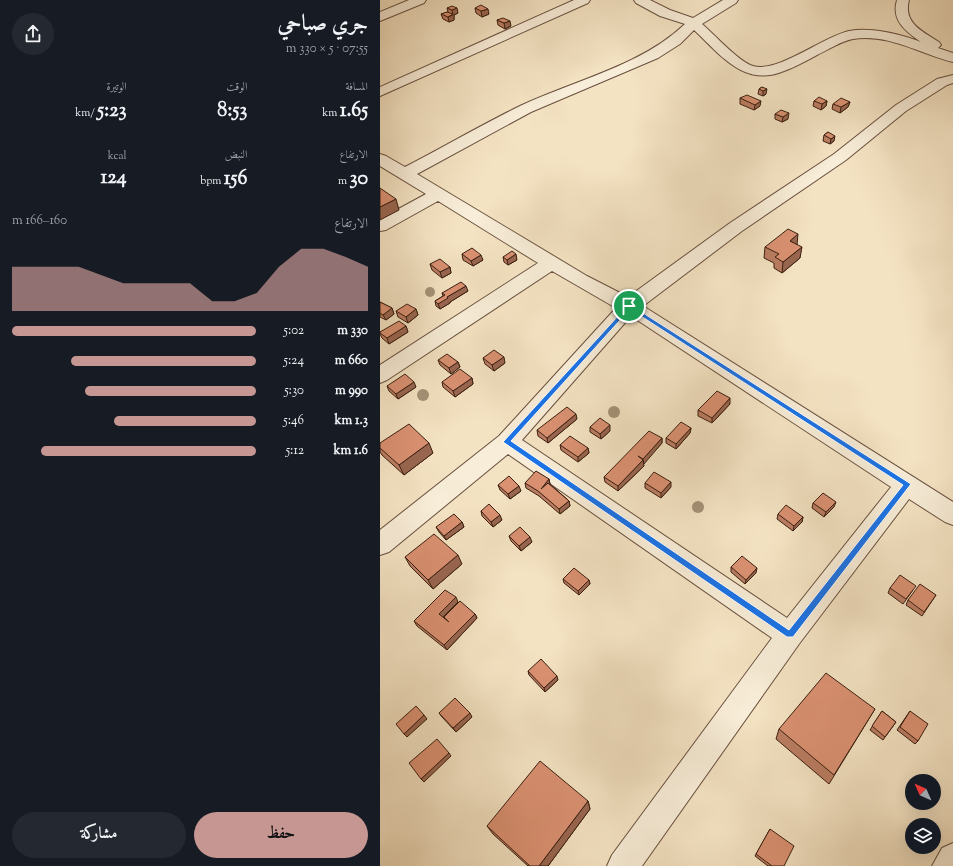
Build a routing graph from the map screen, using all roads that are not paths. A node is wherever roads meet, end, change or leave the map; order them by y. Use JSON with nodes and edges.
{"nodes":[{"id":1,"x":420,"y":0,"type":"edge"},
{"id":2,"x":584,"y":0,"type":"edge"},
{"id":3,"x":640,"y":0,"type":"edge"},
{"id":4,"x":732,"y":0,"type":"edge"},
{"id":5,"x":903,"y":0,"type":"edge"},
{"id":6,"x":380,"y":17,"type":"edge"},
{"id":7,"x":694,"y":23,"type":"junction"},
{"id":8,"x":950,"y":57,"type":"edge"},
{"id":9,"x":953,"y":79,"type":"edge"},
{"id":10,"x":380,"y":92,"type":"edge"},
{"id":11,"x":380,"y":159,"type":"edge"},
{"id":12,"x":405,"y":174,"type":"junction"},
{"id":13,"x":439,"y":194,"type":"junction"},
{"id":14,"x":380,"y":226,"type":"edge"},
{"id":15,"x":551,"y":263,"type":"junction"},
{"id":16,"x":629,"y":306,"type":"junction"},
{"id":17,"x":380,"y":375,"type":"edge"},
{"id":18,"x":507,"y":442,"type":"junction"},
{"id":19,"x":907,"y":484,"type":"junction"},
{"id":20,"x":953,"y":515,"type":"edge"},
{"id":21,"x":380,"y":544,"type":"edge"},
{"id":22,"x":790,"y":635,"type":"junction"},
{"id":23,"x":953,"y":859,"type":"edge"},
{"id":24,"x":623,"y":866,"type":"edge"},
{"id":25,"x":948,"y":866,"type":"edge"}],
"edges":[{"from":1,"to":6,"type":"street"},
{"from":2,"to":10,"type":"street"},
{"from":3,"to":7,"type":"street"},
{"from":4,"to":7,"type":"street"},
{"from":5,"to":8,"type":"street"},
{"from":7,"to":8,"type":"street"},
{"from":7,"to":12,"type":"street"},
{"from":9,"to":16,"type":"street"},
{"from":11,"to":12,"type":"street"},
{"from":12,"to":13,"type":"street"},
{"from":13,"to":14,"type":"street"},
{"from":13,"to":15,"type":"street"},
{"from":15,"to":16,"type":"street"},
{"from":15,"to":17,"type":"street"},
{"from":16,"to":18,"type":"street"},
{"from":16,"to":19,"type":"street"},
{"from":18,"to":21,"type":"street"},
{"from":18,"to":22,"type":"street"},
{"from":19,"to":20,"type":"street"},
{"from":19,"to":22,"type":"street"},
{"from":22,"to":24,"type":"street"},
{"from":23,"to":25,"type":"street"}]}
